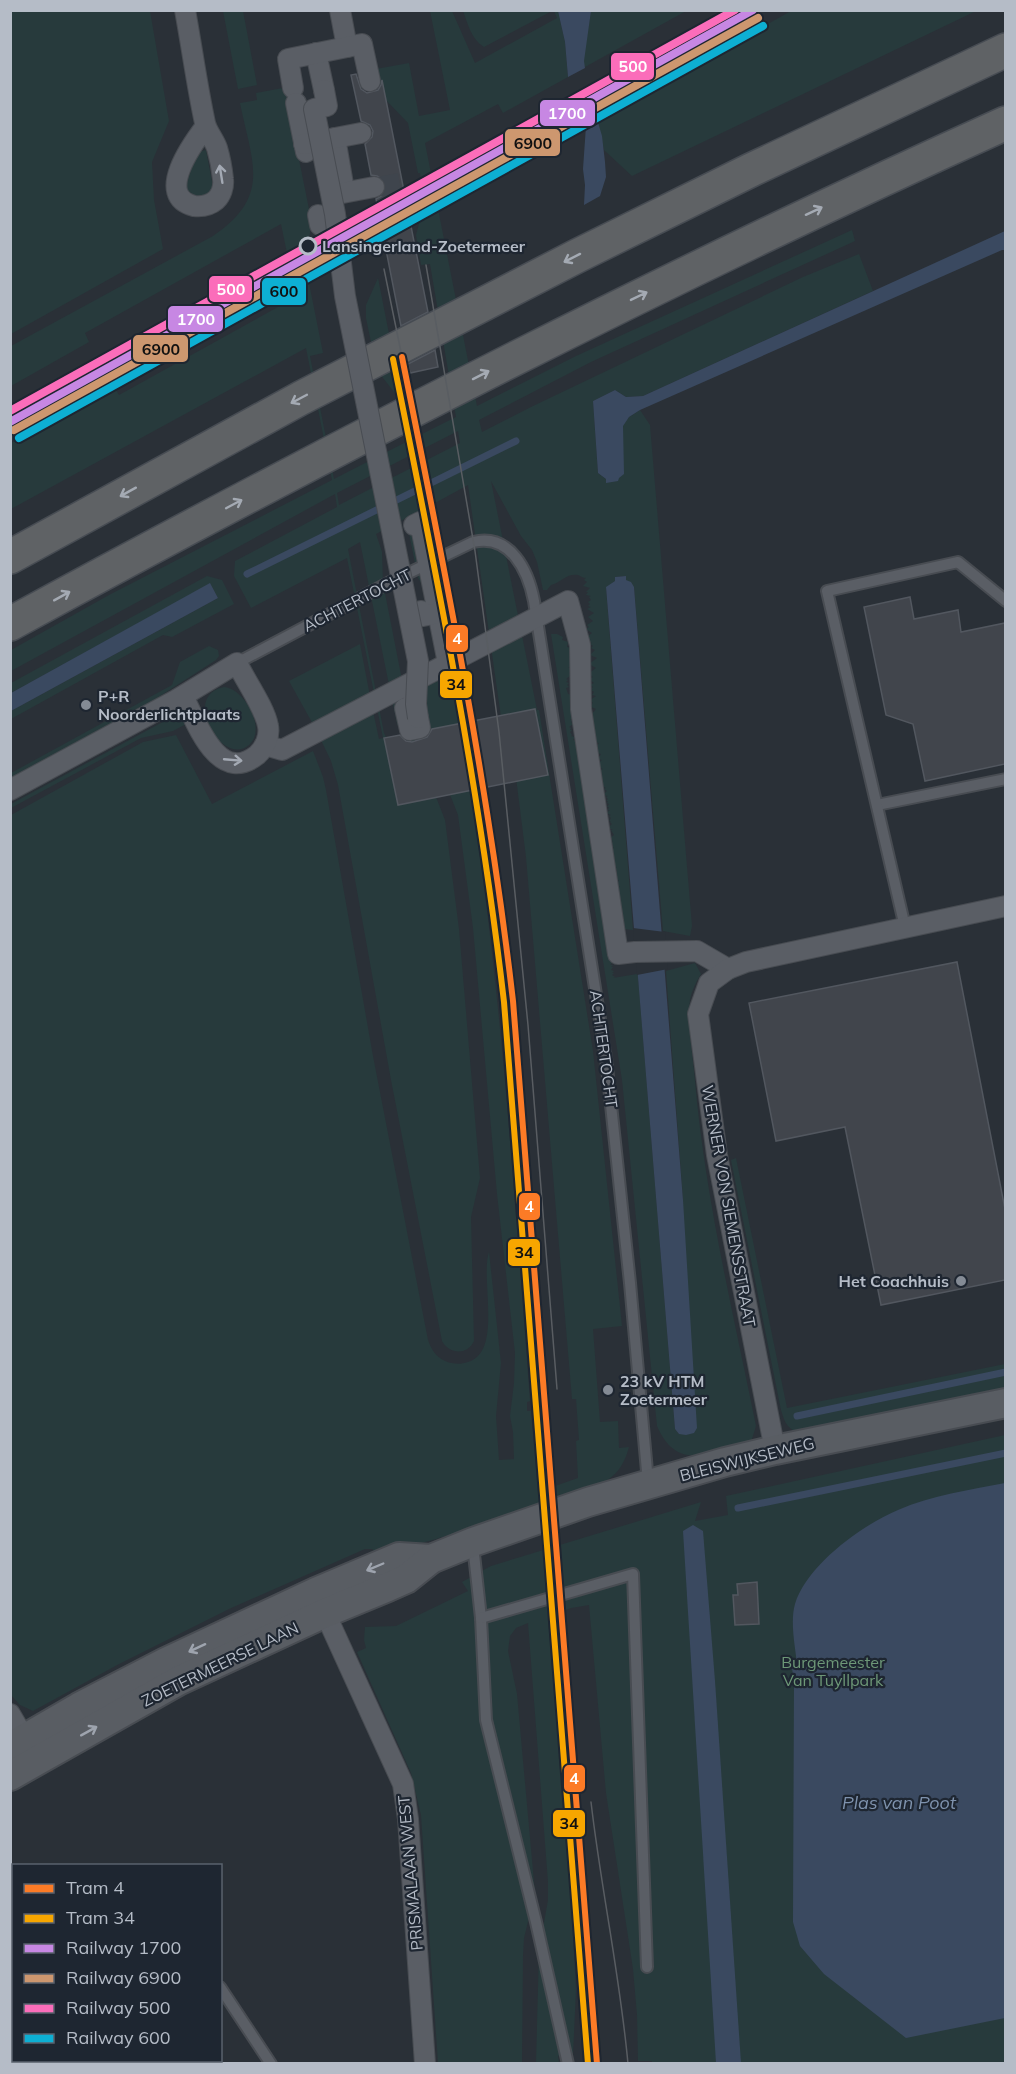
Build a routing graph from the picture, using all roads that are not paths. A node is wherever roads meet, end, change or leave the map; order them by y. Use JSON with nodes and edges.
{"nodes":[{"id":1,"x":185,"y":10,"type":"edge"},
{"id":2,"x":340,"y":10,"type":"edge"},
{"id":3,"x":1005,"y":27,"type":"edge"},
{"id":4,"x":347,"y":47,"type":"junction"},
{"id":5,"x":1005,"y":50,"type":"edge"},
{"id":6,"x":316,"y":53,"type":"junction"},
{"id":7,"x":370,"y":81,"type":"dead end"},
{"id":8,"x":323,"y":85,"type":"junction"},
{"id":9,"x":292,"y":90,"type":"junction"},
{"id":10,"x":1005,"y":123,"type":"edge"},
{"id":11,"x":206,"y":126,"type":"dead end"},
{"id":12,"x":361,"y":133,"type":"dead end"},
{"id":13,"x":335,"y":138,"type":"junction"},
{"id":14,"x":374,"y":187,"type":"dead end"},
{"id":15,"x":338,"y":193,"type":"junction"},
{"id":16,"x":662,"y":213,"type":"junction"},
{"id":17,"x":359,"y":363,"type":"junction"},
{"id":18,"x":317,"y":371,"type":"dead end"},
{"id":19,"x":414,"y":525,"type":"dead end"},
{"id":20,"x":10,"y":557,"type":"edge"},
{"id":21,"x":429,"y":563,"type":"junction"},
{"id":22,"x":400,"y":570,"type":"junction"},
{"id":23,"x":393,"y":590,"type":"dead end"},
{"id":24,"x":1005,"y":601,"type":"edge"},
{"id":25,"x":537,"y":617,"type":"junction"},
{"id":26,"x":10,"y":624,"type":"edge"},
{"id":27,"x":237,"y":663,"type":"junction"},
{"id":28,"x":448,"y":663,"type":"junction"},
{"id":29,"x":410,"y":675,"type":"junction"},
{"id":30,"x":183,"y":696,"type":"junction"},
{"id":31,"x":265,"y":745,"type":"junction"},
{"id":32,"x":1005,"y":779,"type":"edge"},
{"id":33,"x":10,"y":790,"type":"edge"},
{"id":34,"x":877,"y":805,"type":"junction"},
{"id":35,"x":1005,"y":906,"type":"edge"},
{"id":36,"x":905,"y":927,"type":"junction"},
{"id":37,"x":728,"y":969,"type":"junction"},
{"id":38,"x":1005,"y":1403,"type":"edge"},
{"id":39,"x":775,"y":1450,"type":"junction"},
{"id":40,"x":648,"y":1484,"type":"junction"},
{"id":41,"x":483,"y":1538,"type":"junction"},
{"id":42,"x":321,"y":1603,"type":"junction"},
{"id":43,"x":481,"y":1617,"type":"junction"},
{"id":44,"x":21,"y":1740,"type":"edge"},
{"id":45,"x":10,"y":1776,"type":"edge"},
{"id":46,"x":647,"y":1967,"type":"dead end"},
{"id":47,"x":222,"y":1990,"type":"edge"},
{"id":48,"x":271,"y":2064,"type":"edge"},
{"id":49,"x":425,"y":2064,"type":"edge"},
{"id":50,"x":568,"y":2064,"type":"edge"}],
"edges":[{"from":1,"to":11,"type":"street"},
{"from":2,"to":4,"type":"street"},
{"from":3,"to":16,"type":"highway"},
{"from":4,"to":6,"type":"street"},
{"from":4,"to":7,"type":"street"},
{"from":5,"to":16,"type":"highway"},
{"from":6,"to":8,"type":"street"},
{"from":6,"to":9,"type":"street"},
{"from":8,"to":9,"type":"street"},
{"from":8,"to":15,"type":"street","bridge":true},
{"from":9,"to":13,"type":"street"},
{"from":26,"to":10,"type":"highway","one_way":true},
{"from":12,"to":13,"type":"street"},
{"from":13,"to":15,"type":"street"},
{"from":14,"to":15,"type":"street"},
{"from":15,"to":17,"type":"street","bridge":true},
{"from":16,"to":20,"type":"highway","one_way":true},
{"from":17,"to":18,"type":"street"},
{"from":17,"to":22,"type":"street","bridge":true},
{"from":19,"to":21,"type":"street"},
{"from":21,"to":25,"type":"lane","name":"ACHTERTOCHT"},
{"from":21,"to":27,"type":"lane","name":"ACHTERTOCHT"},
{"from":21,"to":28,"type":"street"},
{"from":22,"to":23,"type":"street"},
{"from":22,"to":29,"type":"street","bridge":true},
{"from":24,"to":34,"type":"lane"},
{"from":25,"to":28,"type":"street"},
{"from":25,"to":37,"type":"street"},
{"from":25,"to":40,"type":"lane","name":"ACHTERTOCHT"},
{"from":27,"to":30,"type":"street"},
{"from":27,"to":31,"type":"street"},
{"from":28,"to":29,"type":"street"},
{"from":29,"to":31,"type":"street"},
{"from":30,"to":31,"type":"street","one_way":true},
{"from":30,"to":33,"type":"street"},
{"from":32,"to":34,"type":"lane"},
{"from":34,"to":36,"type":"lane"},
{"from":35,"to":36,"type":"street","name":"WERNER VON SIEMENSSTRAAT"},
{"from":36,"to":37,"type":"street","name":"WERNER VON SIEMENSSTRAAT"},
{"from":37,"to":39,"type":"street","name":"WERNER VON SIEMENSSTRAAT"},
{"from":38,"to":39,"type":"street","name":"BLEISWIJKSEWEG"},
{"from":39,"to":40,"type":"street","name":"BLEISWIJKSEWEG"},
{"from":40,"to":41,"type":"street","name":"BLEISWIJKSEWEG"},
{"from":41,"to":42,"type":"street","name":"ZOETERMEERSE LAAN"},
{"from":41,"to":43,"type":"lane"},
{"from":42,"to":44,"type":"street","name":"ZOETERMEERSE LAAN"},
{"from":42,"to":49,"type":"street","name":"PRISMALAAN WEST"},
{"from":43,"to":46,"type":"lane"},
{"from":43,"to":50,"type":"lane"},
{"from":44,"to":45,"type":"street","name":"ZOETERMEERSE LAAN"},
{"from":47,"to":48,"type":"lane"}]}
